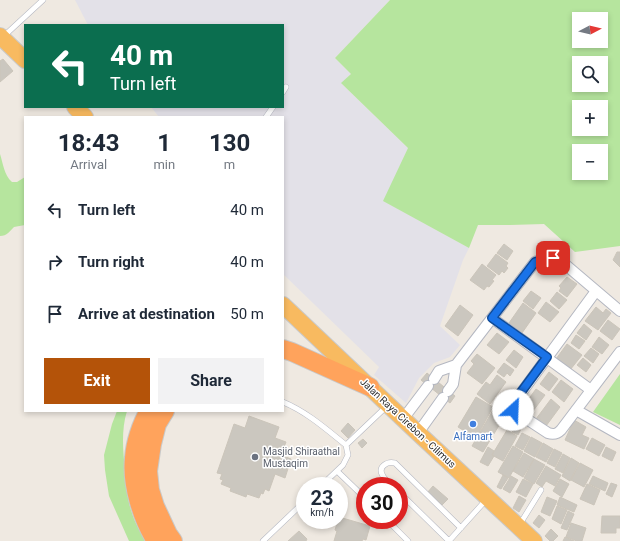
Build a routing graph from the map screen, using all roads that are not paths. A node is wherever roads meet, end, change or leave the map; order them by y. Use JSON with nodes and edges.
{"nodes":[{"id":1,"x":43,"y":0,"type":"edge"},
{"id":2,"x":1,"y":37,"type":"edge"},
{"id":3,"x":24,"y":59,"type":"edge"},
{"id":4,"x":76,"y":108,"type":"edge"},
{"id":5,"x":84,"y":116,"type":"edge"},
{"id":6,"x":596,"y":290,"type":"junction"},
{"id":7,"x":284,"y":306,"type":"edge"},
{"id":8,"x":620,"y":311,"type":"edge"},
{"id":9,"x":492,"y":318,"type":"junction"},
{"id":10,"x":284,"y":349,"type":"edge"},
{"id":11,"x":620,"y":352,"type":"edge"},
{"id":12,"x":547,"y":357,"type":"junction"},
{"id":13,"x":456,"y":365,"type":"junction"},
{"id":14,"x":370,"y":387,"type":"junction"},
{"id":15,"x":592,"y":390,"type":"junction"},
{"id":16,"x":284,"y":402,"type":"edge"},
{"id":17,"x":388,"y":405,"type":"junction"},
{"id":18,"x":576,"y":410,"type":"junction"},
{"id":19,"x":148,"y":412,"type":"edge"},
{"id":20,"x":164,"y":412,"type":"edge"},
{"id":21,"x":403,"y":419,"type":"junction"},
{"id":22,"x":418,"y":433,"type":"junction"},
{"id":23,"x":620,"y":435,"type":"edge"},
{"id":24,"x":346,"y":445,"type":"junction"},
{"id":25,"x":337,"y":471,"type":"junction"},
{"id":26,"x":331,"y":477,"type":"edge"},
{"id":27,"x":384,"y":477,"type":"edge"},
{"id":28,"x":356,"y":489,"type":"edge"},
{"id":29,"x":541,"y":490,"type":"dead end"},
{"id":30,"x":488,"y":498,"type":"junction"},
{"id":31,"x":408,"y":501,"type":"edge"},
{"id":32,"x":296,"y":510,"type":"edge"},
{"id":33,"x":519,"y":527,"type":"junction"},
{"id":34,"x":461,"y":528,"type":"junction"},
{"id":35,"x":396,"y":529,"type":"edge"},
{"id":36,"x":156,"y":541,"type":"edge"},
{"id":37,"x":173,"y":541,"type":"edge"},
{"id":38,"x":263,"y":541,"type":"edge"},
{"id":39,"x":408,"y":541,"type":"edge"},
{"id":40,"x":449,"y":541,"type":"edge"},
{"id":41,"x":534,"y":541,"type":"edge"}],
"edges":[{"from":1,"to":2,"type":"lane"},
{"from":2,"to":3,"type":"highway"},
{"from":4,"to":5,"type":"highway"},
{"from":6,"to":8,"type":"street"},
{"from":6,"to":9,"type":"street"},
{"from":6,"to":12,"type":"street"},
{"from":7,"to":14,"type":"highway","name":"Jalan Raya Cirebon - Cilimus"},
{"from":9,"to":12,"type":"street"},
{"from":9,"to":13,"type":"street"},
{"from":10,"to":14,"type":"highway"},
{"from":11,"to":15,"type":"street"},
{"from":12,"to":15,"type":"street"},
{"from":12,"to":18,"type":"street"},
{"from":13,"to":21,"type":"street"},
{"from":13,"to":22,"type":"street"},
{"from":14,"to":17,"type":"highway","name":"Jalan Raya Cirebon - Cilimus"},
{"from":15,"to":18,"type":"street"},
{"from":16,"to":24,"type":"lane"},
{"from":17,"to":21,"type":"highway","name":"Jalan Raya Cirebon - Cilimus"},
{"from":17,"to":24,"type":"lane"},
{"from":18,"to":23,"type":"street"},
{"from":19,"to":36,"type":"highway"},
{"from":20,"to":37,"type":"highway"},
{"from":21,"to":22,"type":"highway","name":"Jalan Raya Cirebon - Cilimus"},
{"from":22,"to":30,"type":"highway","name":"Jalan Raya Cirebon - Cilimus"},
{"from":24,"to":25,"type":"lane"},
{"from":25,"to":26,"type":"lane"},
{"from":25,"to":28,"type":"lane"},
{"from":27,"to":34,"type":"lane"},
{"from":29,"to":33,"type":"lane"},
{"from":30,"to":33,"type":"highway","name":"Jalan Raya Cirebon - Cilimus"},
{"from":30,"to":34,"type":"lane"},
{"from":31,"to":40,"type":"lane"},
{"from":32,"to":38,"type":"lane"},
{"from":33,"to":41,"type":"highway","name":"Jalan Raya Cirebon - Cilimus"},
{"from":34,"to":40,"type":"lane"},
{"from":35,"to":39,"type":"lane"}]}
